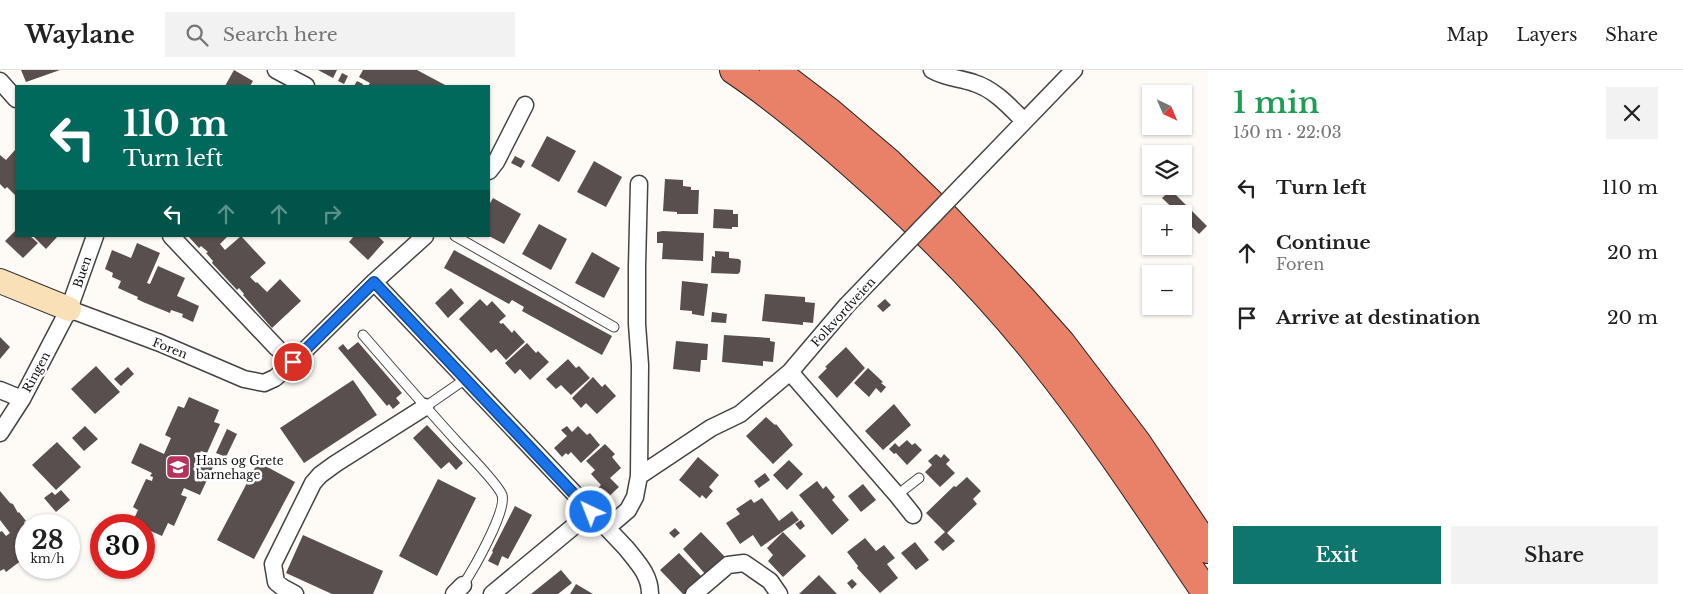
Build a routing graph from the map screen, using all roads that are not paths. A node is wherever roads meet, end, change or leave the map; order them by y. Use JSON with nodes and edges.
{"nodes":[{"id":1,"x":276,"y":70,"type":"edge"},
{"id":2,"x":734,"y":70,"type":"edge"},
{"id":3,"x":774,"y":70,"type":"edge"},
{"id":4,"x":932,"y":70,"type":"edge"},
{"id":5,"x":1074,"y":70,"type":"edge"},
{"id":6,"x":0,"y":81,"type":"edge"},
{"id":7,"x":304,"y":85,"type":"edge"},
{"id":8,"x":15,"y":99,"type":"edge"},
{"id":9,"x":525,"y":105,"type":"dead end"},
{"id":10,"x":1024,"y":121,"type":"junction"},
{"id":11,"x":490,"y":170,"type":"edge"},
{"id":12,"x":639,"y":184,"type":"dead end"},
{"id":13,"x":95,"y":237,"type":"edge"},
{"id":14,"x":172,"y":237,"type":"edge"},
{"id":15,"x":423,"y":237,"type":"edge"},
{"id":16,"x":457,"y":237,"type":"edge"},
{"id":17,"x":0,"y":281,"type":"edge"},
{"id":18,"x":374,"y":282,"type":"junction"},
{"id":19,"x":69,"y":309,"type":"junction"},
{"id":20,"x":614,"y":327,"type":"dead end"},
{"id":21,"x":363,"y":335,"type":"dead end"},
{"id":22,"x":277,"y":348,"type":"dead end"},
{"id":23,"x":790,"y":372,"type":"junction"},
{"id":24,"x":467,"y":378,"type":"junction"},
{"id":25,"x":0,"y":390,"type":"edge"},
{"id":26,"x":22,"y":399,"type":"junction"},
{"id":27,"x":425,"y":407,"type":"junction"},
{"id":28,"x":0,"y":433,"type":"edge"},
{"id":29,"x":639,"y":476,"type":"junction"},
{"id":30,"x":919,"y":478,"type":"dead end"},
{"id":31,"x":897,"y":495,"type":"junction"},
{"id":32,"x":591,"y":512,"type":"junction"},
{"id":33,"x":913,"y":515,"type":"dead end"},
{"id":34,"x":607,"y":528,"type":"junction"},
{"id":35,"x":1208,"y":549,"type":"edge"},
{"id":36,"x":458,"y":589,"type":"edge"},
{"id":37,"x":296,"y":594,"type":"edge"},
{"id":38,"x":492,"y":594,"type":"edge"},
{"id":39,"x":650,"y":594,"type":"edge"},
{"id":40,"x":694,"y":594,"type":"edge"},
{"id":41,"x":778,"y":594,"type":"edge"},
{"id":42,"x":1207,"y":594,"type":"edge"}],
"edges":[{"from":1,"to":7,"type":"street"},
{"from":2,"to":42,"type":"highway"},
{"from":3,"to":35,"type":"highway"},
{"from":4,"to":10,"type":"street"},
{"from":5,"to":10,"type":"street","name":"Folkvordveien"},
{"from":6,"to":8,"type":"street"},
{"from":9,"to":11,"type":"street"},
{"from":10,"to":23,"type":"street","name":"Folkvordveien","bridge":true},
{"from":12,"to":29,"type":"street"},
{"from":13,"to":19,"type":"street","name":"Buen"},
{"from":14,"to":22,"type":"street"},
{"from":15,"to":18,"type":"street"},
{"from":16,"to":20,"type":"lane"},
{"from":17,"to":19,"type":"street","name":"Foren"},
{"from":18,"to":19,"type":"street","name":"Foren"},
{"from":18,"to":24,"type":"street"},
{"from":19,"to":26,"type":"street","name":"Ringen"},
{"from":21,"to":27,"type":"lane"},
{"from":23,"to":29,"type":"street","name":"Folkvordveien"},
{"from":23,"to":31,"type":"street"},
{"from":24,"to":27,"type":"lane"},
{"from":24,"to":32,"type":"street"},
{"from":25,"to":26,"type":"street"},
{"from":26,"to":28,"type":"street","name":"Ringen"},
{"from":27,"to":36,"type":"lane"},
{"from":27,"to":37,"type":"street"},
{"from":29,"to":34,"type":"street"},
{"from":30,"to":31,"type":"lane"},
{"from":31,"to":33,"type":"street"},
{"from":32,"to":34,"type":"street"},
{"from":32,"to":38,"type":"street"},
{"from":34,"to":39,"type":"street"},
{"from":40,"to":41,"type":"street"}]}
